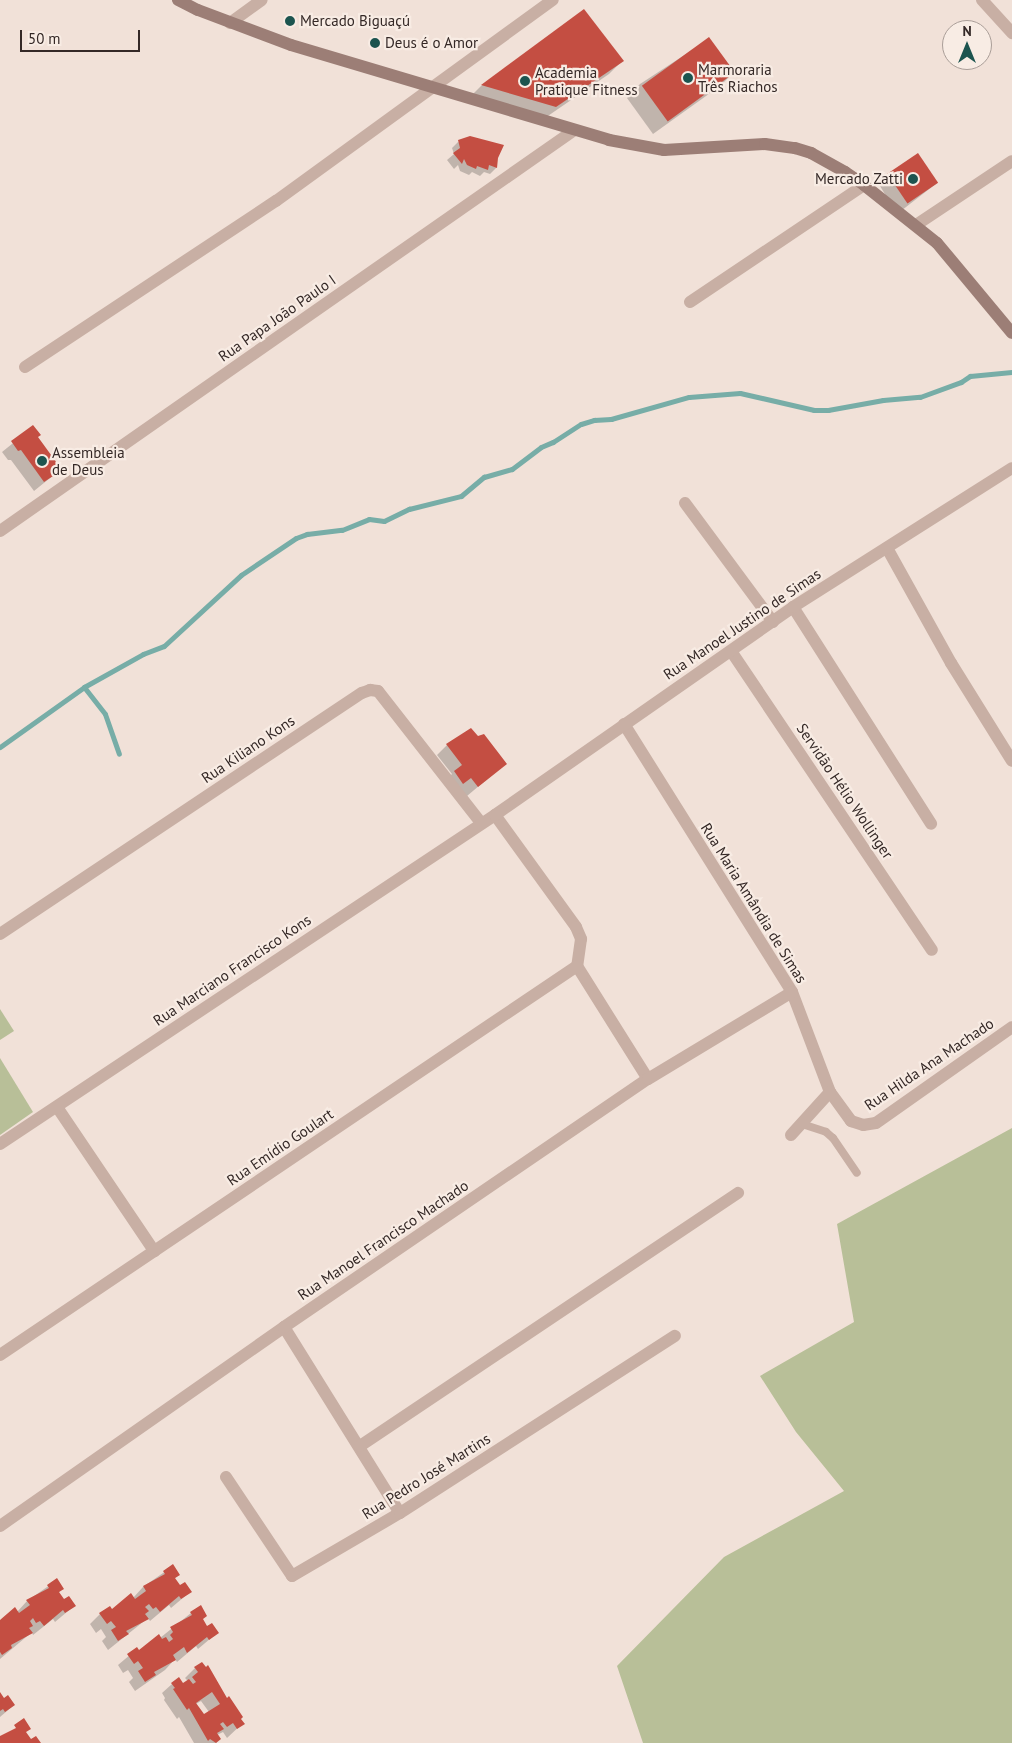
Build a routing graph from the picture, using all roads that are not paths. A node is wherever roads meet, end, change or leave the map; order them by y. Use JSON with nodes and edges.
{"nodes":[{"id":1,"x":178,"y":0,"type":"edge"},
{"id":2,"x":262,"y":0,"type":"edge"},
{"id":3,"x":553,"y":0,"type":"edge"},
{"id":4,"x":982,"y":0,"type":"edge"},
{"id":5,"x":230,"y":23,"type":"junction"},
{"id":6,"x":1012,"y":34,"type":"edge"},
{"id":7,"x":431,"y":88,"type":"junction"},
{"id":8,"x":573,"y":131,"type":"junction"},
{"id":9,"x":1012,"y":161,"type":"edge"},
{"id":10,"x":864,"y":185,"type":"junction"},
{"id":11,"x":916,"y":225,"type":"junction"},
{"id":12,"x":690,"y":302,"type":"dead end"},
{"id":13,"x":1012,"y":333,"type":"edge"},
{"id":14,"x":25,"y":367,"type":"dead end"},
{"id":15,"x":1012,"y":468,"type":"edge"},
{"id":16,"x":685,"y":504,"type":"dead end"},
{"id":17,"x":0,"y":530,"type":"edge"},
{"id":18,"x":887,"y":548,"type":"junction"},
{"id":19,"x":794,"y":606,"type":"junction"},
{"id":20,"x":773,"y":622,"type":"junction"},
{"id":21,"x":731,"y":651,"type":"junction"},
{"id":22,"x":624,"y":724,"type":"junction"},
{"id":23,"x":1012,"y":761,"type":"edge"},
{"id":24,"x":494,"y":815,"type":"junction"},
{"id":25,"x":482,"y":822,"type":"junction"},
{"id":26,"x":932,"y":824,"type":"dead end"},
{"id":27,"x":0,"y":934,"type":"edge"},
{"id":28,"x":932,"y":950,"type":"dead end"},
{"id":29,"x":577,"y":966,"type":"junction"},
{"id":30,"x":792,"y":992,"type":"junction"},
{"id":31,"x":1012,"y":1027,"type":"edge"},
{"id":32,"x":648,"y":1079,"type":"junction"},
{"id":33,"x":830,"y":1092,"type":"junction"},
{"id":34,"x":57,"y":1107,"type":"junction"},
{"id":35,"x":802,"y":1124,"type":"junction"},
{"id":36,"x":863,"y":1125,"type":"joint"},
{"id":37,"x":791,"y":1135,"type":"dead end"},
{"id":38,"x":0,"y":1144,"type":"edge"},
{"id":39,"x":857,"y":1172,"type":"dead end"},
{"id":40,"x":738,"y":1193,"type":"dead end"},
{"id":41,"x":154,"y":1251,"type":"junction"},
{"id":42,"x":284,"y":1327,"type":"junction"},
{"id":43,"x":675,"y":1336,"type":"dead end"},
{"id":44,"x":0,"y":1355,"type":"edge"},
{"id":45,"x":360,"y":1446,"type":"junction"},
{"id":46,"x":226,"y":1477,"type":"dead end"},
{"id":47,"x":400,"y":1514,"type":"junction"},
{"id":48,"x":0,"y":1526,"type":"edge"}],
"edges":[{"from":1,"to":5,"type":"main road"},
{"from":2,"to":5,"type":"street"},
{"from":3,"to":7,"type":"street"},
{"from":4,"to":6,"type":"street"},
{"from":5,"to":7,"type":"main road"},
{"from":7,"to":8,"type":"main road"},
{"from":7,"to":14,"type":"street"},
{"from":8,"to":10,"type":"main road"},
{"from":8,"to":17,"type":"street","name":"Rua Papa João Paulo I"},
{"from":9,"to":11,"type":"street"},
{"from":10,"to":11,"type":"main road"},
{"from":10,"to":12,"type":"street"},
{"from":11,"to":13,"type":"main road"},
{"from":15,"to":18,"type":"street","name":"Rua Manoel Justino de Simas"},
{"from":16,"to":20,"type":"street"},
{"from":18,"to":19,"type":"street","name":"Rua Manoel Justino de Simas"},
{"from":18,"to":23,"type":"street"},
{"from":19,"to":20,"type":"street","name":"Rua Manoel Justino de Simas"},
{"from":19,"to":26,"type":"street"},
{"from":20,"to":21,"type":"street","name":"Rua Manoel Justino de Simas"},
{"from":21,"to":22,"type":"street","name":"Rua Manoel Justino de Simas"},
{"from":21,"to":28,"type":"street","name":"Servidão Hélio Wollinger"},
{"from":22,"to":24,"type":"street","name":"Rua Manoel Justino de Simas"},
{"from":22,"to":30,"type":"street","name":"Rua Maria Amândia de Simas"},
{"from":24,"to":25,"type":"street","name":"Rua Marciano Francisco Kons"},
{"from":24,"to":29,"type":"street"},
{"from":25,"to":27,"type":"street","name":"Rua Kiliano Kons"},
{"from":25,"to":34,"type":"street","name":"Rua Marciano Francisco Kons"},
{"from":29,"to":32,"type":"street"},
{"from":29,"to":41,"type":"street","name":"Rua Emídio Goulart"},
{"from":30,"to":32,"type":"street","name":"Rua Manoel Francisco Machado"},
{"from":30,"to":33,"type":"street","name":"Rua Maria Amândia de Simas"},
{"from":31,"to":36,"type":"street","name":"Rua Hilda Ana Machado"},
{"from":32,"to":42,"type":"street","name":"Rua Manoel Francisco Machado"},
{"from":33,"to":35,"type":"street"},
{"from":33,"to":36,"type":"street","name":"Rua Maria Amândia de Simas"},
{"from":34,"to":38,"type":"street","name":"Rua Marciano Francisco Kons"},
{"from":34,"to":41,"type":"street"},
{"from":35,"to":37,"type":"street"},
{"from":35,"to":39,"type":"lane"},
{"from":40,"to":45,"type":"street"},
{"from":41,"to":44,"type":"street","name":"Rua Emídio Goulart"},
{"from":42,"to":45,"type":"street"},
{"from":42,"to":48,"type":"street","name":"Rua Manoel Francisco Machado"},
{"from":43,"to":47,"type":"street","name":"Rua Pedro José Martins"},
{"from":45,"to":47,"type":"street"},
{"from":46,"to":47,"type":"street","name":"Rua Pedro José Martins"}]}
